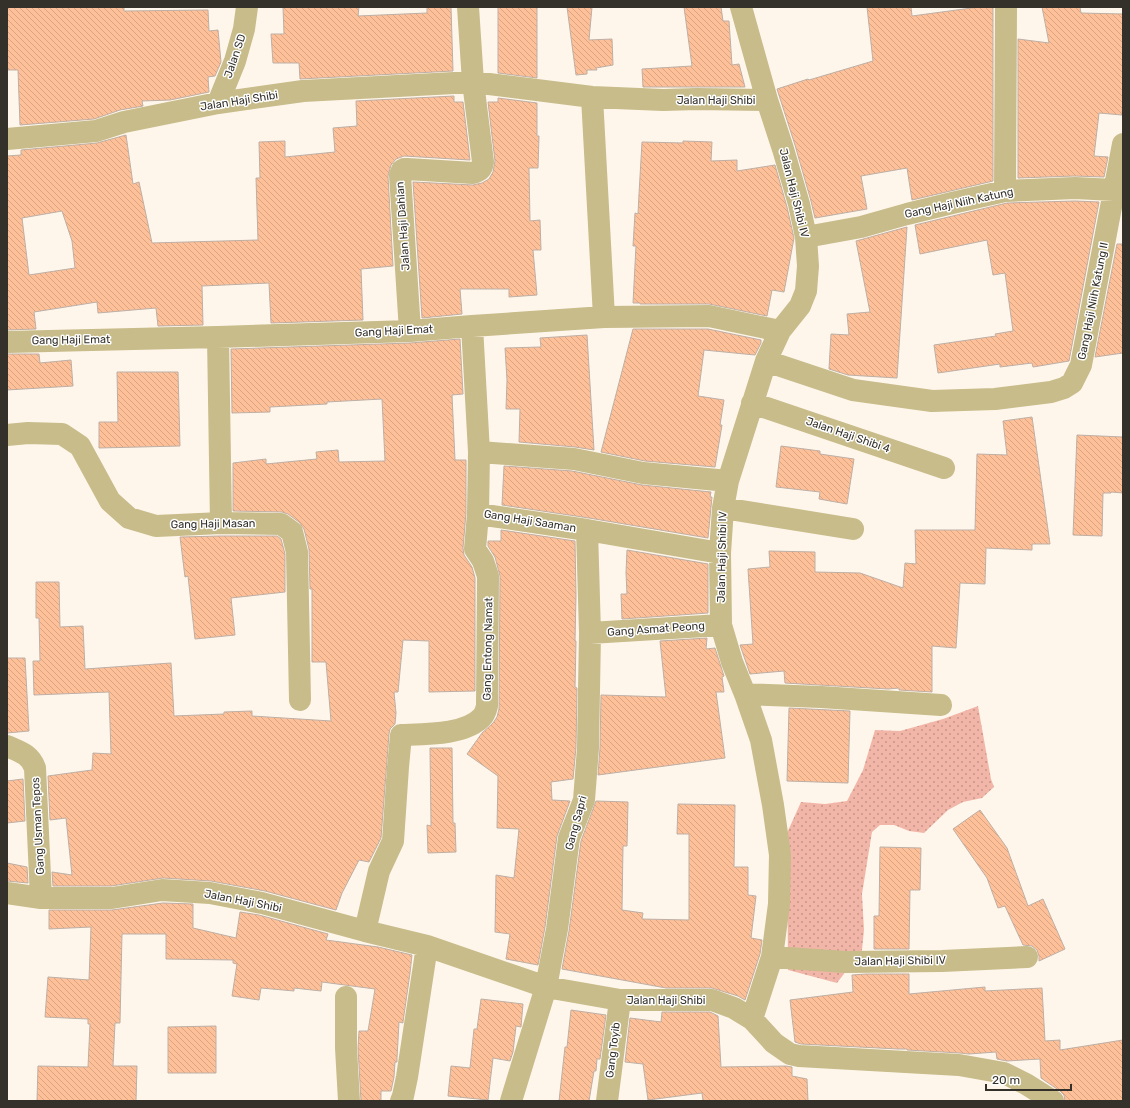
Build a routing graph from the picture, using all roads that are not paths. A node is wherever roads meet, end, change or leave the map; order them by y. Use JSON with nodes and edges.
{"nodes":[{"id":1,"x":247,"y":7,"type":"edge"},
{"id":2,"x":468,"y":7,"type":"edge"},
{"id":3,"x":740,"y":7,"type":"edge"},
{"id":4,"x":1006,"y":7,"type":"edge"},
{"id":5,"x":473,"y":82,"type":"junction"},
{"id":6,"x":592,"y":97,"type":"junction"},
{"id":7,"x":767,"y":100,"type":"junction"},
{"id":8,"x":218,"y":104,"type":"junction"},
{"id":9,"x":7,"y":139,"type":"edge"},
{"id":10,"x":1123,"y":144,"type":"edge"},
{"id":11,"x":1114,"y":190,"type":"junction"},
{"id":12,"x":1005,"y":191,"type":"junction"},
{"id":13,"x":806,"y":237,"type":"junction"},
{"id":14,"x":604,"y":317,"type":"junction"},
{"id":15,"x":472,"y":326,"type":"junction"},
{"id":16,"x":410,"y":331,"type":"junction"},
{"id":17,"x":780,"y":331,"type":"junction"},
{"id":18,"x":218,"y":337,"type":"junction"},
{"id":19,"x":7,"y":342,"type":"edge"},
{"id":20,"x":766,"y":361,"type":"junction"},
{"id":21,"x":752,"y":403,"type":"junction"},
{"id":22,"x":7,"y":435,"type":"edge"},
{"id":23,"x":479,"y":452,"type":"junction"},
{"id":24,"x":944,"y":468,"type":"dead end"},
{"id":25,"x":728,"y":481,"type":"junction"},
{"id":26,"x":723,"y":508,"type":"junction"},
{"id":27,"x":478,"y":514,"type":"junction"},
{"id":28,"x":221,"y":523,"type":"junction"},
{"id":29,"x":853,"y":529,"type":"dead end"},
{"id":30,"x":586,"y":530,"type":"junction"},
{"id":31,"x":720,"y":553,"type":"junction"},
{"id":32,"x":721,"y":625,"type":"junction"},
{"id":33,"x":590,"y":633,"type":"junction"},
{"id":34,"x":745,"y":694,"type":"junction"},
{"id":35,"x":300,"y":700,"type":"dead end"},
{"id":36,"x":941,"y":705,"type":"dead end"},
{"id":37,"x":7,"y":746,"type":"edge"},
{"id":38,"x":7,"y":893,"type":"edge"},
{"id":39,"x":41,"y":898,"type":"junction"},
{"id":40,"x":365,"y":931,"type":"junction"},
{"id":41,"x":427,"y":946,"type":"junction"},
{"id":42,"x":772,"y":957,"type":"junction"},
{"id":43,"x":1028,"y":958,"type":"dead end"},
{"id":44,"x":546,"y":987,"type":"junction"},
{"id":45,"x":346,"y":997,"type":"dead end"},
{"id":46,"x":620,"y":1000,"type":"junction"},
{"id":47,"x":752,"y":1019,"type":"junction"},
{"id":48,"x":349,"y":1101,"type":"edge"},
{"id":49,"x":401,"y":1101,"type":"edge"},
{"id":50,"x":511,"y":1101,"type":"edge"},
{"id":51,"x":607,"y":1101,"type":"edge"},
{"id":52,"x":1053,"y":1101,"type":"edge"}],
"edges":[{"from":1,"to":8,"type":"street","name":"Jalan SD"},
{"from":2,"to":5,"type":"street"},
{"from":3,"to":7,"type":"street","name":"Jalan Haji Shibi"},
{"from":4,"to":12,"type":"street"},
{"from":5,"to":6,"type":"street","name":"Jalan Haji Shibi"},
{"from":5,"to":8,"type":"street","name":"Jalan Haji Shibi"},
{"from":5,"to":16,"type":"street","name":"Jalan Haji Dahlan"},
{"from":6,"to":7,"type":"street","name":"Jalan Haji Shibi"},
{"from":6,"to":14,"type":"street"},
{"from":7,"to":13,"type":"street","name":"Jalan Haji Shibi IV"},
{"from":8,"to":9,"type":"street","name":"Jalan Haji Shibi"},
{"from":10,"to":11,"type":"street","name":"Gang Haji Niih Katung II"},
{"from":11,"to":12,"type":"street","name":"Gang Haji Niih Katung"},
{"from":11,"to":20,"type":"street","name":"Gang Haji Niih Katung II"},
{"from":12,"to":13,"type":"street","name":"Gang Haji Niih Katung"},
{"from":13,"to":17,"type":"street","name":"Jalan Haji Shibi IV"},
{"from":14,"to":15,"type":"street","name":"Gang Haji Emat"},
{"from":14,"to":17,"type":"street","name":"Gang Haji Emat"},
{"from":15,"to":16,"type":"street","name":"Gang Haji Emat"},
{"from":15,"to":23,"type":"street","name":"Gang Haji Saaman"},
{"from":16,"to":18,"type":"street","name":"Gang Haji Emat"},
{"from":17,"to":20,"type":"street","name":"Jalan Haji Shibi IV"},
{"from":18,"to":19,"type":"street","name":"Gang Haji Emat"},
{"from":18,"to":28,"type":"street"},
{"from":20,"to":21,"type":"street","name":"Jalan Haji Shibi IV"},
{"from":21,"to":24,"type":"street","name":"Jalan Haji Shibi 4"},
{"from":21,"to":25,"type":"street","name":"Jalan Haji Shibi IV"},
{"from":22,"to":28,"type":"street","name":"Gang Haji Masan"},
{"from":23,"to":25,"type":"street"},
{"from":23,"to":27,"type":"street","name":"Gang Haji Saaman"},
{"from":25,"to":26,"type":"street","name":"Jalan Haji Shibi IV"},
{"from":26,"to":29,"type":"street"},
{"from":26,"to":31,"type":"street","name":"Jalan Haji Shibi IV"},
{"from":27,"to":30,"type":"street","name":"Gang Haji Saaman"},
{"from":27,"to":40,"type":"street","name":"Gang Entong Namat"},
{"from":28,"to":35,"type":"street","name":"Gang Haji Masan"},
{"from":30,"to":31,"type":"street","name":"Gang Haji Saaman"},
{"from":30,"to":33,"type":"street","name":"Gang Sapri"},
{"from":31,"to":32,"type":"street","name":"Jalan Haji Shibi IV"},
{"from":32,"to":33,"type":"street","name":"Gang Asmat Peong"},
{"from":32,"to":34,"type":"street","name":"Jalan Haji Shibi IV"},
{"from":33,"to":44,"type":"street","name":"Gang Sapri"},
{"from":34,"to":36,"type":"street"},
{"from":34,"to":42,"type":"street","name":"Jalan Haji Shibi IV"},
{"from":37,"to":39,"type":"street","name":"Gang Usman Tepos"},
{"from":38,"to":39,"type":"street","name":"Jalan Haji Shibi"},
{"from":39,"to":40,"type":"street","name":"Jalan Haji Shibi"},
{"from":40,"to":41,"type":"street","name":"Jalan Haji Shibi"},
{"from":41,"to":44,"type":"street","name":"Jalan Haji Shibi"},
{"from":41,"to":49,"type":"street"},
{"from":42,"to":43,"type":"street","name":"Jalan Haji Shibi IV"},
{"from":42,"to":47,"type":"street","name":"Jalan Haji Shibi IV"},
{"from":44,"to":46,"type":"street","name":"Jalan Haji Shibi"},
{"from":44,"to":50,"type":"street","name":"Gang Sapri"},
{"from":45,"to":48,"type":"street"},
{"from":46,"to":47,"type":"street","name":"Jalan Haji Shibi"},
{"from":46,"to":51,"type":"street","name":"Gang Toyib"},
{"from":47,"to":52,"type":"street","name":"Jalan Haji Shibi"}]}
